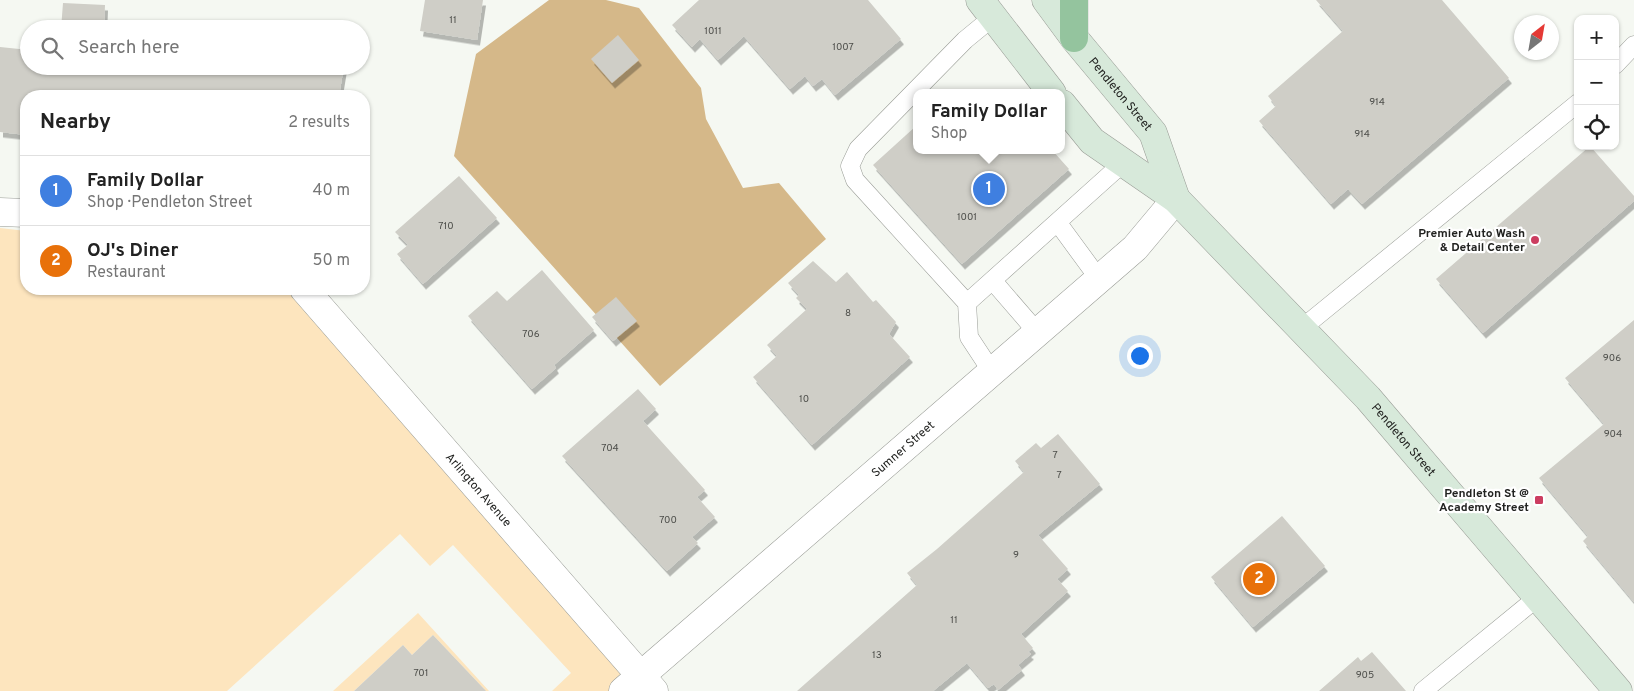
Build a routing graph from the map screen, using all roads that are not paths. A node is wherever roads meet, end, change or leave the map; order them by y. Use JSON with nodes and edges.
{"nodes":[{"id":1,"x":1046,"y":0,"type":"edge"},
{"id":2,"x":1074,"y":0,"type":"edge"},
{"id":3,"x":986,"y":8,"type":"edge"},
{"id":4,"x":1074,"y":38,"type":"junction"},
{"id":5,"x":1634,"y":45,"type":"edge"},
{"id":6,"x":1619,"y":61,"type":"edge"},
{"id":7,"x":917,"y":89,"type":"edge"},
{"id":8,"x":1049,"y":89,"type":"edge"},
{"id":9,"x":913,"y":93,"type":"edge"},
{"id":10,"x":1576,"y":105,"type":"edge"},
{"id":11,"x":1065,"y":108,"type":"edge"},
{"id":12,"x":1123,"y":163,"type":"junction"},
{"id":13,"x":1176,"y":199,"type":"junction"},
{"id":14,"x":0,"y":212,"type":"edge"},
{"id":15,"x":20,"y":213,"type":"edge"},
{"id":16,"x":1058,"y":223,"type":"junction"},
{"id":17,"x":1098,"y":279,"type":"junction"},
{"id":18,"x":993,"y":280,"type":"junction"},
{"id":19,"x":309,"y":295,"type":"edge"},
{"id":20,"x":967,"y":304,"type":"junction"},
{"id":21,"x":1301,"y":329,"type":"junction"},
{"id":22,"x":1037,"y":332,"type":"junction"},
{"id":23,"x":992,"y":372,"type":"junction"},
{"id":24,"x":1538,"y":597,"type":"junction"},
{"id":25,"x":639,"y":686,"type":"edge"},
{"id":26,"x":1423,"y":691,"type":"edge"},
{"id":27,"x":1618,"y":691,"type":"edge"}],
"edges":[{"from":1,"to":4,"type":"main road","name":"Pendleton Street"},
{"from":2,"to":4,"type":"highway"},
{"from":3,"to":7,"type":"lane"},
{"from":3,"to":8,"type":"main road"},
{"from":4,"to":13,"type":"main road","name":"Pendleton Street"},
{"from":5,"to":6,"type":"lane"},
{"from":9,"to":20,"type":"lane"},
{"from":10,"to":21,"type":"lane"},
{"from":11,"to":12,"type":"main road","name":"Pendleton Street"},
{"from":12,"to":13,"type":"main road","name":"Pendleton Street"},
{"from":12,"to":16,"type":"lane"},
{"from":13,"to":17,"type":"street","name":"Sumner Street"},
{"from":13,"to":21,"type":"main road","name":"Pendleton Street"},
{"from":14,"to":15,"type":"street"},
{"from":16,"to":17,"type":"lane"},
{"from":16,"to":18,"type":"lane"},
{"from":17,"to":22,"type":"street","name":"Sumner Street"},
{"from":18,"to":20,"type":"lane"},
{"from":18,"to":22,"type":"lane"},
{"from":19,"to":25,"type":"street","name":"Arlington Avenue"},
{"from":20,"to":23,"type":"lane"},
{"from":21,"to":24,"type":"main road","name":"Pendleton Street"},
{"from":22,"to":23,"type":"street","name":"Sumner Street"},
{"from":23,"to":25,"type":"street","name":"Sumner Street"},
{"from":24,"to":26,"type":"lane"},
{"from":24,"to":27,"type":"main road","name":"Pendleton Street"}]}
